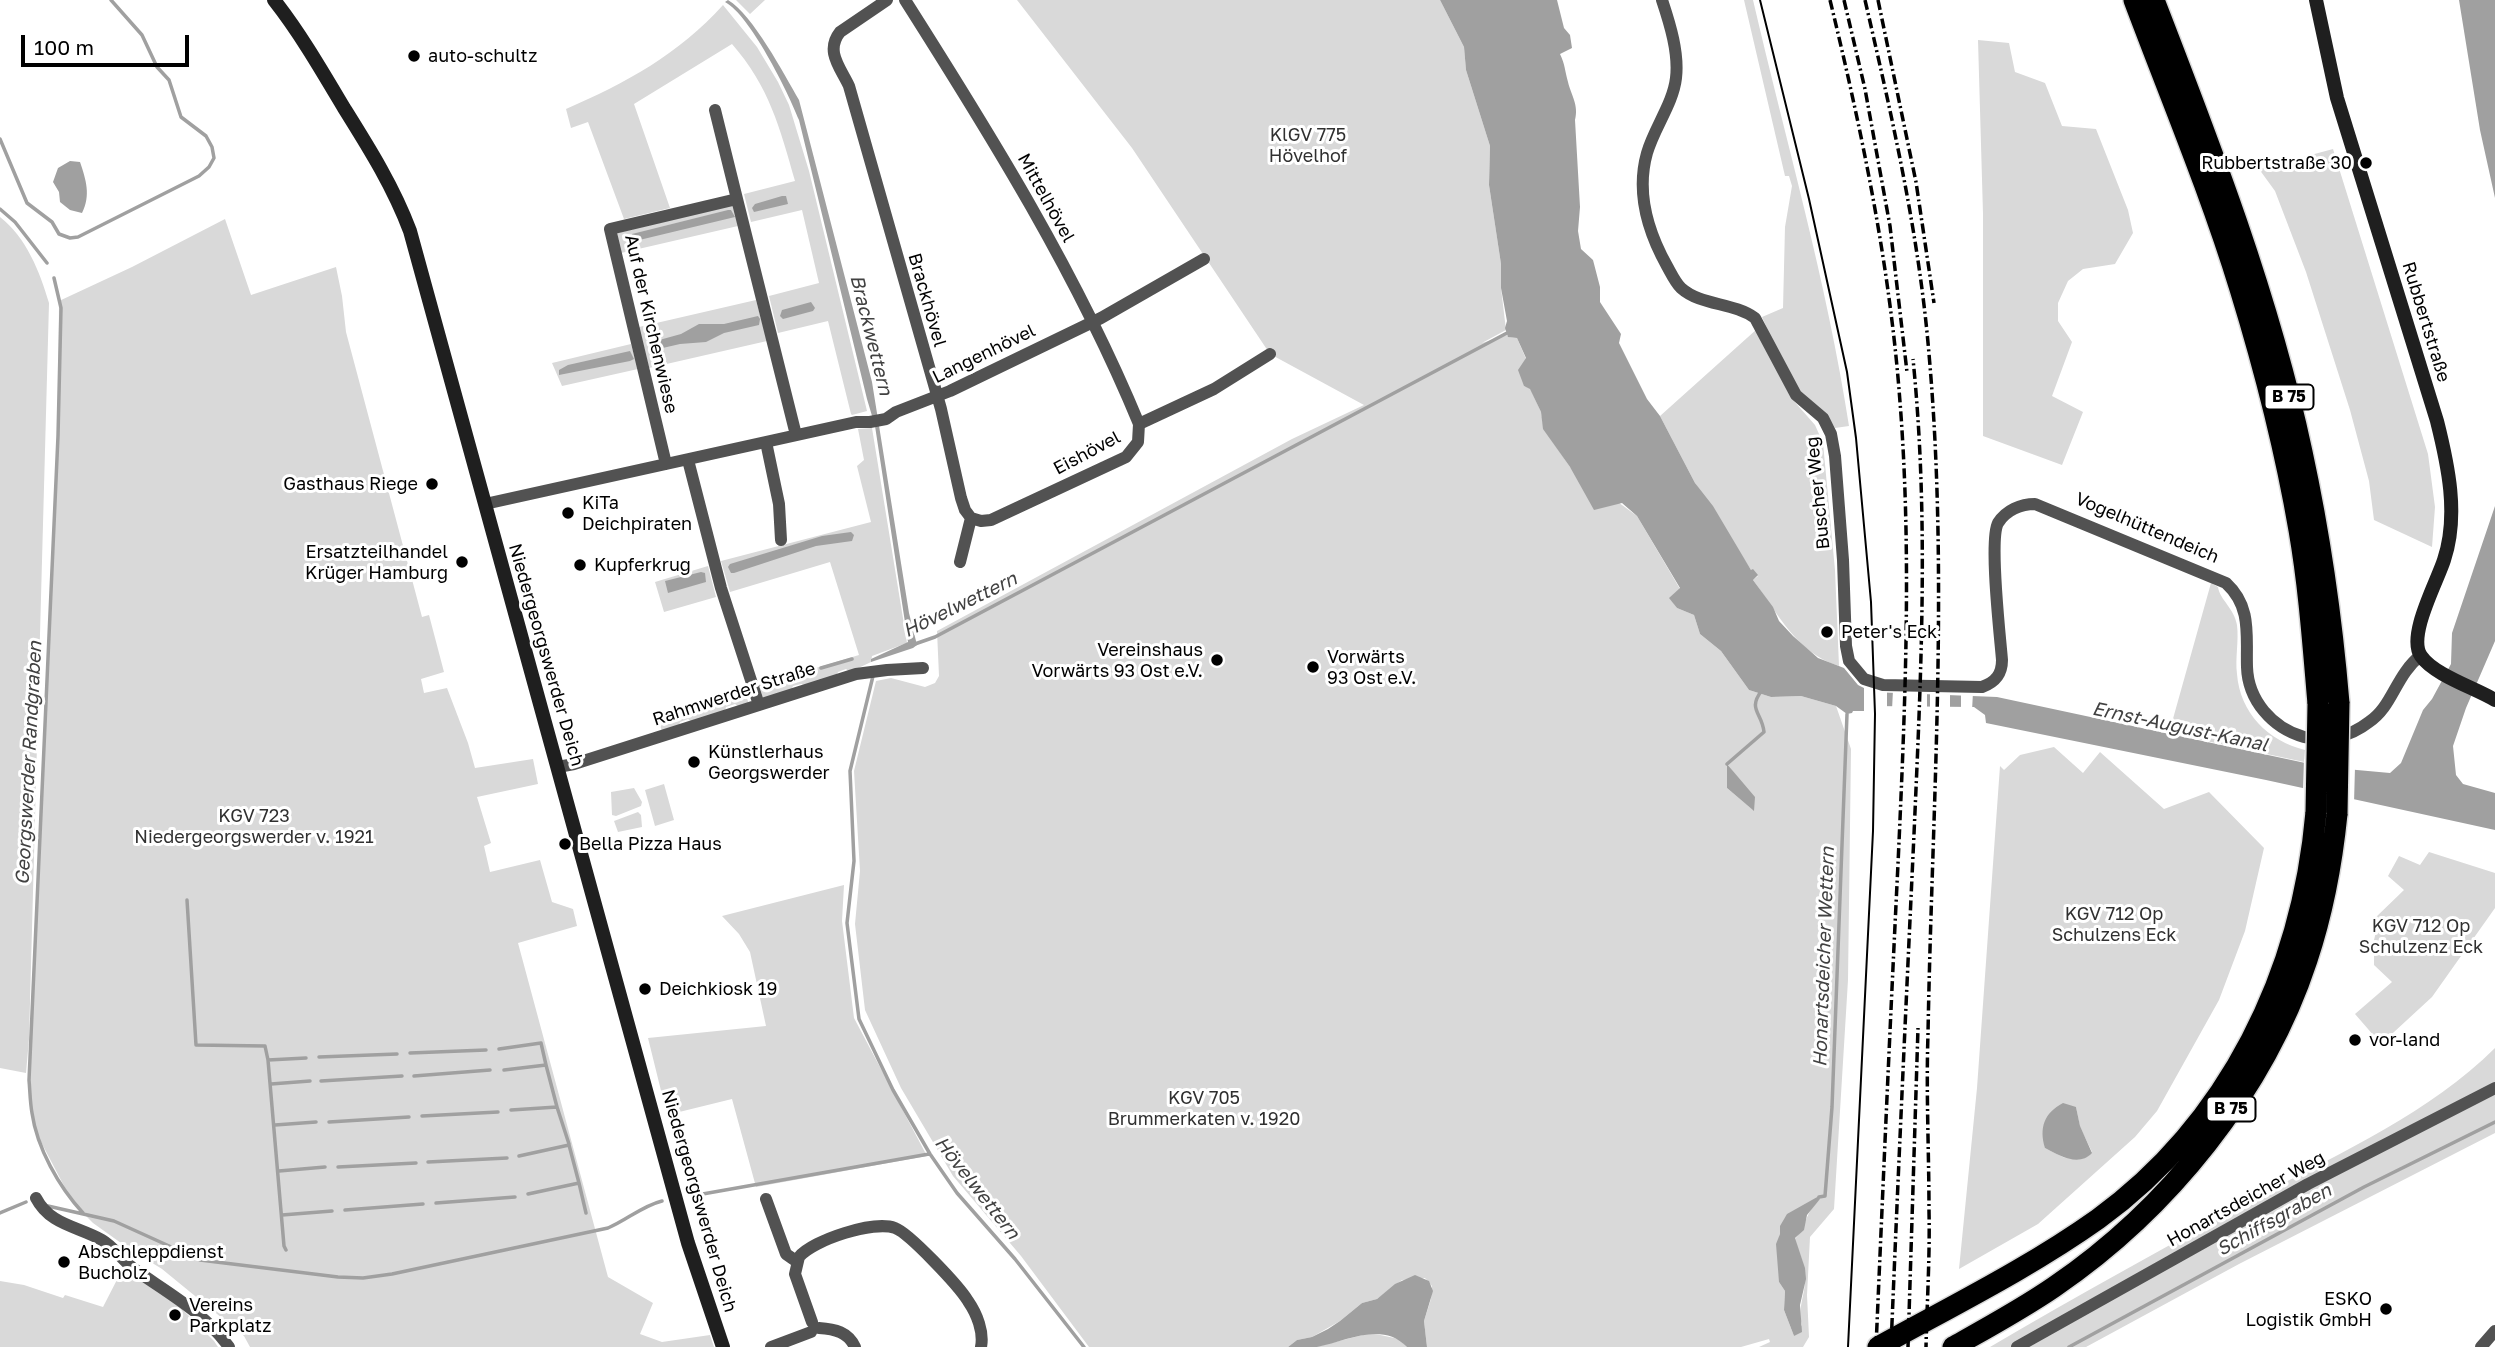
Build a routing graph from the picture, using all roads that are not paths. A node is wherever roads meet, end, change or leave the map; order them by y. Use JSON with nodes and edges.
{"nodes":[{"id":1,"x":274,"y":0,"type":"edge"},
{"id":2,"x":887,"y":0,"type":"edge"},
{"id":3,"x":905,"y":0,"type":"edge"},
{"id":4,"x":1662,"y":0,"type":"edge"},
{"id":5,"x":2134,"y":0,"type":"edge"},
{"id":6,"x":2154,"y":0,"type":"edge"},
{"id":7,"x":2316,"y":0,"type":"edge"},
{"id":8,"x":715,"y":110,"type":"dead end"},
{"id":9,"x":737,"y":199,"type":"junction"},
{"id":10,"x":1204,"y":259,"type":"dead end"},
{"id":11,"x":1091,"y":323,"type":"junction"},
{"id":12,"x":1270,"y":354,"type":"dead end"},
{"id":13,"x":937,"y":397,"type":"junction"},
{"id":14,"x":1139,"y":424,"type":"junction"},
{"id":15,"x":796,"y":435,"type":"junction"},
{"id":16,"x":766,"y":442,"type":"junction"},
{"id":17,"x":688,"y":460,"type":"junction"},
{"id":18,"x":666,"y":464,"type":"junction"},
{"id":19,"x":485,"y":504,"type":"junction"},
{"id":20,"x":971,"y":518,"type":"junction"},
{"id":21,"x":781,"y":540,"type":"dead end"},
{"id":22,"x":960,"y":562,"type":"dead end"},
{"id":23,"x":1847,"y":654,"type":"joint"},
{"id":24,"x":2421,"y":656,"type":"junction"},
{"id":25,"x":923,"y":668,"type":"dead end"},
{"id":26,"x":2495,"y":700,"type":"edge"},
{"id":27,"x":2328,"y":704,"type":"junction"},
{"id":28,"x":759,"y":705,"type":"junction"},
{"id":29,"x":558,"y":767,"type":"junction"},
{"id":30,"x":2327,"y":813,"type":"junction"},
{"id":31,"x":2495,"y":1088,"type":"edge"},
{"id":32,"x":36,"y":1198,"type":"dead end"},
{"id":33,"x":766,"y":1199,"type":"dead end"},
{"id":34,"x":796,"y":1261,"type":"junction"},
{"id":35,"x":814,"y":1327,"type":"junction"},
{"id":36,"x":2495,"y":1331,"type":"edge"},
{"id":37,"x":229,"y":1347,"type":"edge"},
{"id":38,"x":723,"y":1347,"type":"edge"},
{"id":39,"x":771,"y":1347,"type":"edge"},
{"id":40,"x":855,"y":1347,"type":"edge"},
{"id":41,"x":981,"y":1347,"type":"edge"},
{"id":42,"x":1878,"y":1347,"type":"edge"},
{"id":43,"x":1953,"y":1347,"type":"edge"},
{"id":44,"x":2017,"y":1347,"type":"edge"},
{"id":45,"x":2481,"y":1347,"type":"edge"}],
"edges":[{"from":1,"to":19,"type":"street","name":"Niedergeorgswerder Deich"},
{"from":2,"to":13,"type":"street","name":"Brackhövel"},
{"from":3,"to":11,"type":"street","name":"Mittelhövel"},
{"from":4,"to":23,"type":"street","name":"Buscher Weg"},
{"from":5,"to":27,"type":"highway","number":"B 75"},
{"from":6,"to":27,"type":"highway","number":"B 75"},
{"from":7,"to":24,"type":"street","name":"Rubbertstraße"},
{"from":8,"to":9,"type":"street"},
{"from":9,"to":15,"type":"street"},
{"from":9,"to":18,"type":"street","name":"Auf der Kirchenwiese"},
{"from":10,"to":11,"type":"street","name":"Langenhövel"},
{"from":11,"to":13,"type":"street","name":"Langenhövel"},
{"from":11,"to":14,"type":"street","name":"Mittelhövel"},
{"from":12,"to":14,"type":"street","name":"Eishövel"},
{"from":13,"to":15,"type":"street","name":"Langenhövel"},
{"from":13,"to":20,"type":"street","name":"Brackhövel"},
{"from":14,"to":20,"type":"street","name":"Eishövel"},
{"from":15,"to":16,"type":"street","name":"Langenhövel"},
{"from":16,"to":17,"type":"street","name":"Langenhövel"},
{"from":16,"to":21,"type":"street"},
{"from":17,"to":18,"type":"street","name":"Langenhövel"},
{"from":17,"to":28,"type":"street"},
{"from":18,"to":19,"type":"street","name":"Langenhövel"},
{"from":19,"to":29,"type":"street","name":"Niedergeorgswerder Deich"},
{"from":20,"to":22,"type":"street"},
{"from":23,"to":24,"type":"street","name":"Vogelhüttendeich"},
{"from":24,"to":26,"type":"street"},
{"from":25,"to":28,"type":"street","name":"Rahmwerder Straße"},
{"from":27,"to":30,"type":"highway","number":"B 75","bridge":true},
{"from":28,"to":29,"type":"street","name":"Rahmwerder Straße"},
{"from":29,"to":38,"type":"street","name":"Niedergeorgswerder Deich"},
{"from":30,"to":42,"type":"highway","number":"B 75"},
{"from":30,"to":43,"type":"highway","number":"B 75"},
{"from":31,"to":44,"type":"street","name":"Honartsdeicher Weg"},
{"from":32,"to":37,"type":"street"},
{"from":33,"to":34,"type":"street"},
{"from":34,"to":35,"type":"street"},
{"from":34,"to":41,"type":"street"},
{"from":35,"to":39,"type":"street"},
{"from":35,"to":40,"type":"street"},
{"from":36,"to":45,"type":"street"}]}
